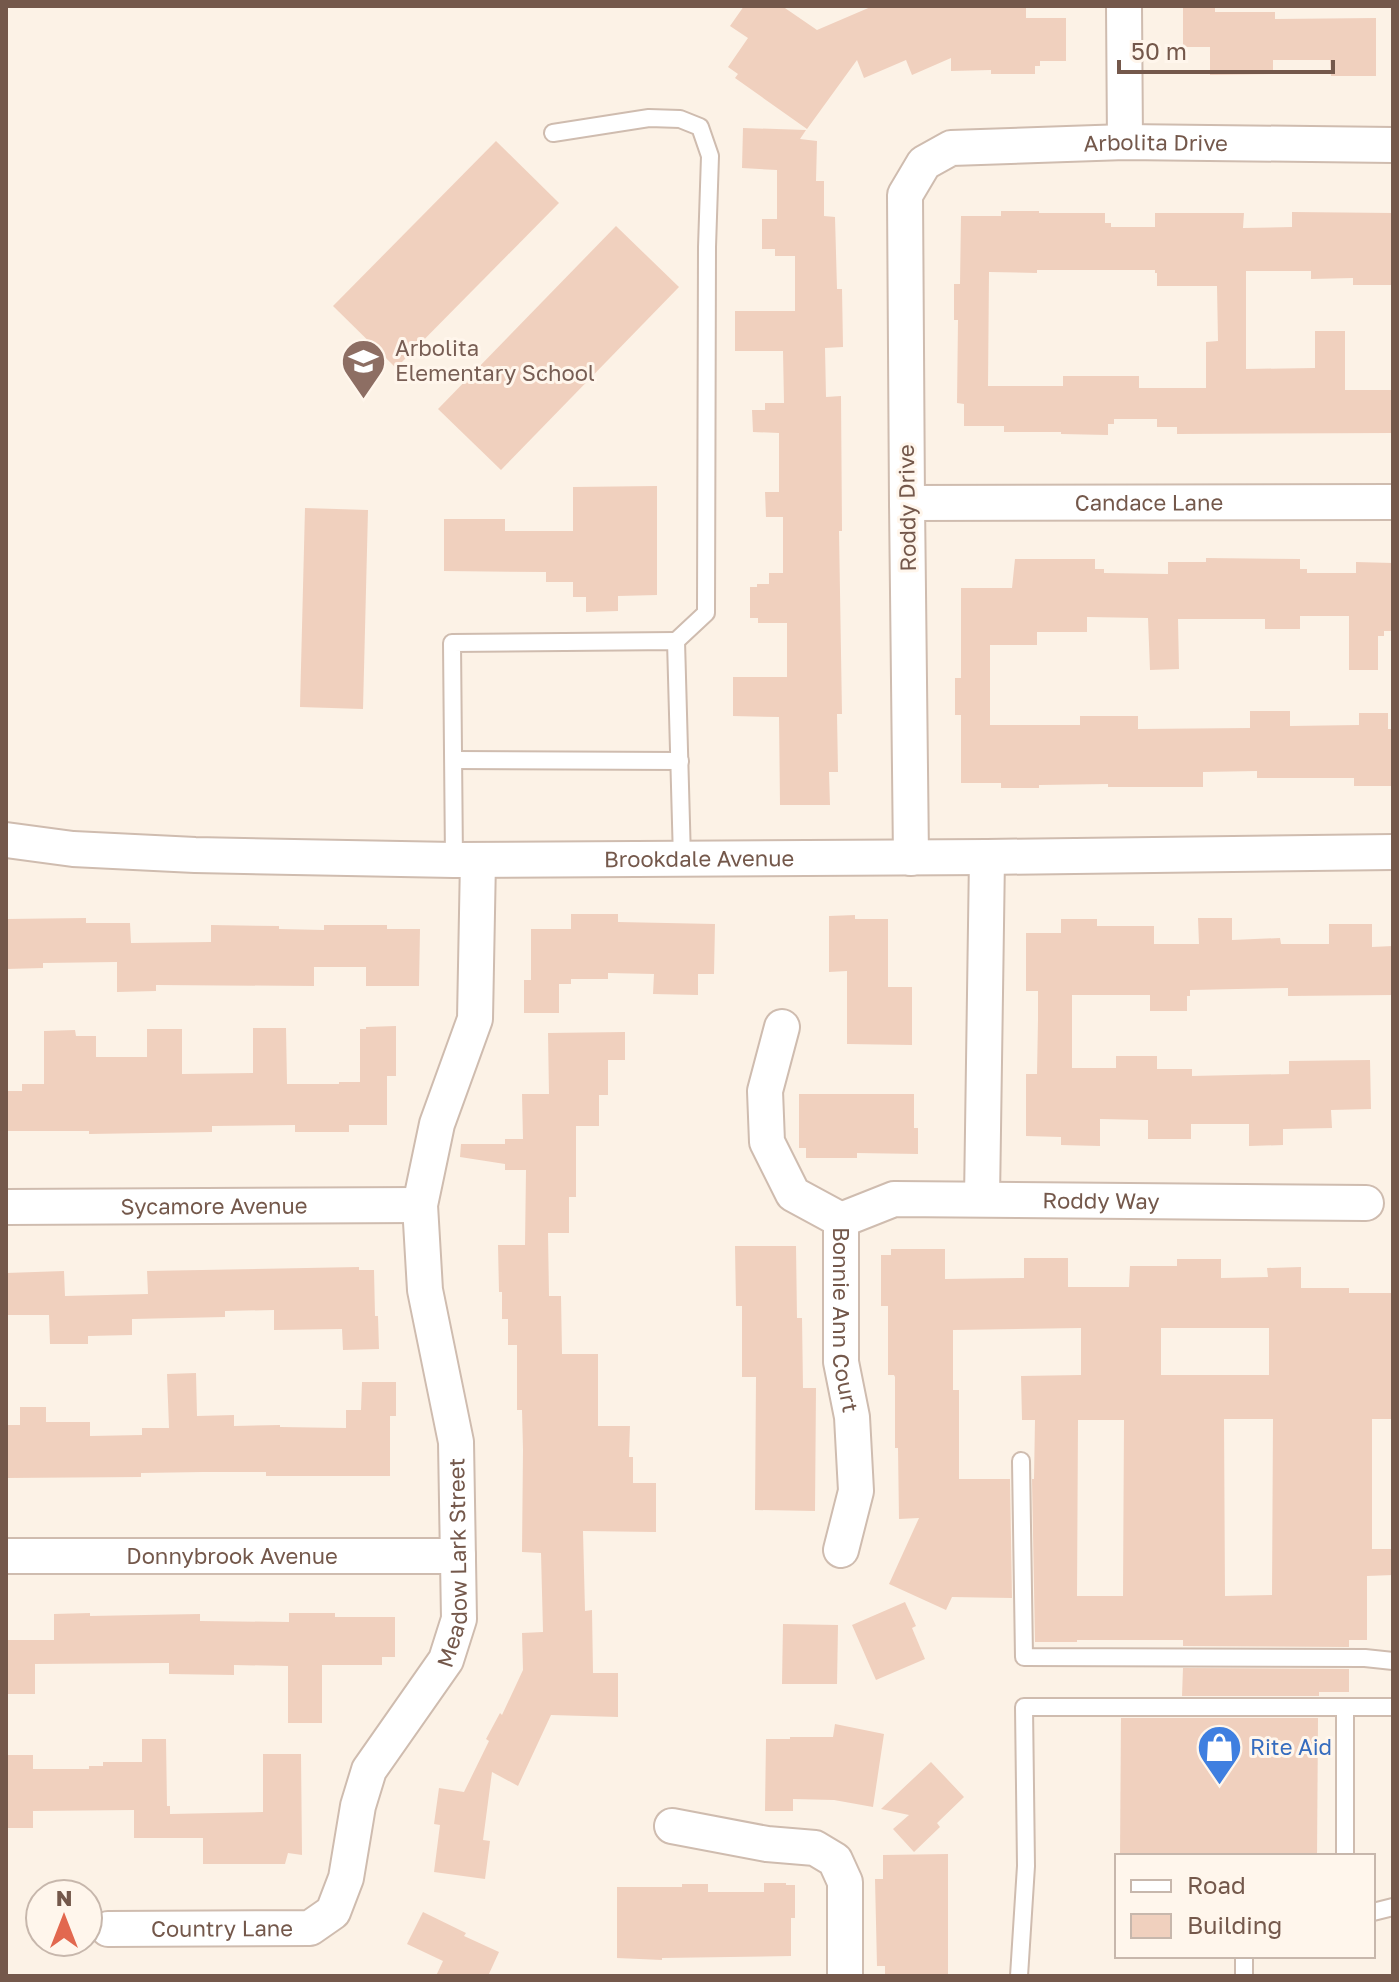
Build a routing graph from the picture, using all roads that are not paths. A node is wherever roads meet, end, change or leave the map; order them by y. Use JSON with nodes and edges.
{"nodes":[{"id":1,"x":1124,"y":6,"type":"edge"},
{"id":2,"x":553,"y":133,"type":"dead end"},
{"id":3,"x":1125,"y":142,"type":"junction"},
{"id":4,"x":1393,"y":145,"type":"edge"},
{"id":5,"x":924,"y":163,"type":"joint"},
{"id":6,"x":1393,"y":502,"type":"edge"},
{"id":7,"x":907,"y":503,"type":"junction"},
{"id":8,"x":676,"y":641,"type":"junction"},
{"id":9,"x":454,"y":760,"type":"junction"},
{"id":10,"x":680,"y":761,"type":"junction"},
{"id":11,"x":6,"y":840,"type":"edge"},
{"id":12,"x":1393,"y":852,"type":"edge"},
{"id":13,"x":987,"y":857,"type":"junction"},
{"id":14,"x":911,"y":858,"type":"junction"},
{"id":15,"x":682,"y":859,"type":"junction"},
{"id":16,"x":466,"y":860,"type":"junction"},
{"id":17,"x":782,"y":1027,"type":"dead end"},
{"id":18,"x":982,"y":1199,"type":"junction"},
{"id":19,"x":1366,"y":1203,"type":"dead end"},
{"id":20,"x":420,"y":1205,"type":"junction"},
{"id":21,"x":6,"y":1207,"type":"edge"},
{"id":22,"x":841,"y":1220,"type":"junction"},
{"id":23,"x":1021,"y":1461,"type":"dead end"},
{"id":24,"x":841,"y":1550,"type":"dead end"},
{"id":25,"x":6,"y":1556,"type":"edge"},
{"id":26,"x":458,"y":1556,"type":"junction"},
{"id":27,"x":1393,"y":1661,"type":"edge"},
{"id":28,"x":1393,"y":1707,"type":"edge"},
{"id":29,"x":1345,"y":1708,"type":"junction"},
{"id":30,"x":672,"y":1826,"type":"dead end"},
{"id":31,"x":1345,"y":1854,"type":"edge"},
{"id":32,"x":333,"y":1912,"type":"joint"},
{"id":33,"x":108,"y":1929,"type":"dead end"},
{"id":34,"x":845,"y":1976,"type":"edge"},
{"id":35,"x":1019,"y":1976,"type":"edge"}],
"edges":[{"from":1,"to":3,"type":"street"},
{"from":2,"to":8,"type":"lane"},
{"from":3,"to":4,"type":"street","name":"Arbolita Drive"},
{"from":3,"to":5,"type":"street","name":"Arbolita Drive"},
{"from":5,"to":7,"type":"street","name":"Roddy Drive"},
{"from":6,"to":7,"type":"street","name":"Candace Lane"},
{"from":7,"to":14,"type":"street","name":"Roddy Drive"},
{"from":8,"to":9,"type":"lane"},
{"from":8,"to":10,"type":"lane"},
{"from":9,"to":10,"type":"lane"},
{"from":9,"to":16,"type":"lane"},
{"from":10,"to":15,"type":"lane"},
{"from":11,"to":16,"type":"street","name":"Brookdale Avenue"},
{"from":12,"to":13,"type":"street","name":"Brookdale Avenue"},
{"from":13,"to":14,"type":"street","name":"Brookdale Avenue"},
{"from":13,"to":18,"type":"street"},
{"from":14,"to":15,"type":"street","name":"Brookdale Avenue"},
{"from":15,"to":16,"type":"street","name":"Brookdale Avenue"},
{"from":16,"to":20,"type":"street","name":"Meadow Lark Street"},
{"from":17,"to":22,"type":"street","name":"Bonnie Ann Court"},
{"from":18,"to":19,"type":"street","name":"Roddy Way"},
{"from":18,"to":22,"type":"street","name":"Roddy Way"},
{"from":20,"to":21,"type":"street","name":"Sycamore Avenue"},
{"from":20,"to":26,"type":"street","name":"Meadow Lark Street"},
{"from":22,"to":24,"type":"street","name":"Bonnie Ann Court"},
{"from":23,"to":27,"type":"lane"},
{"from":25,"to":26,"type":"street","name":"Donnybrook Avenue"},
{"from":26,"to":32,"type":"street","name":"Meadow Lark Street"},
{"from":28,"to":29,"type":"lane"},
{"from":29,"to":31,"type":"lane"},
{"from":29,"to":35,"type":"lane"},
{"from":30,"to":34,"type":"street"},
{"from":32,"to":33,"type":"street","name":"Country Lane"}]}
